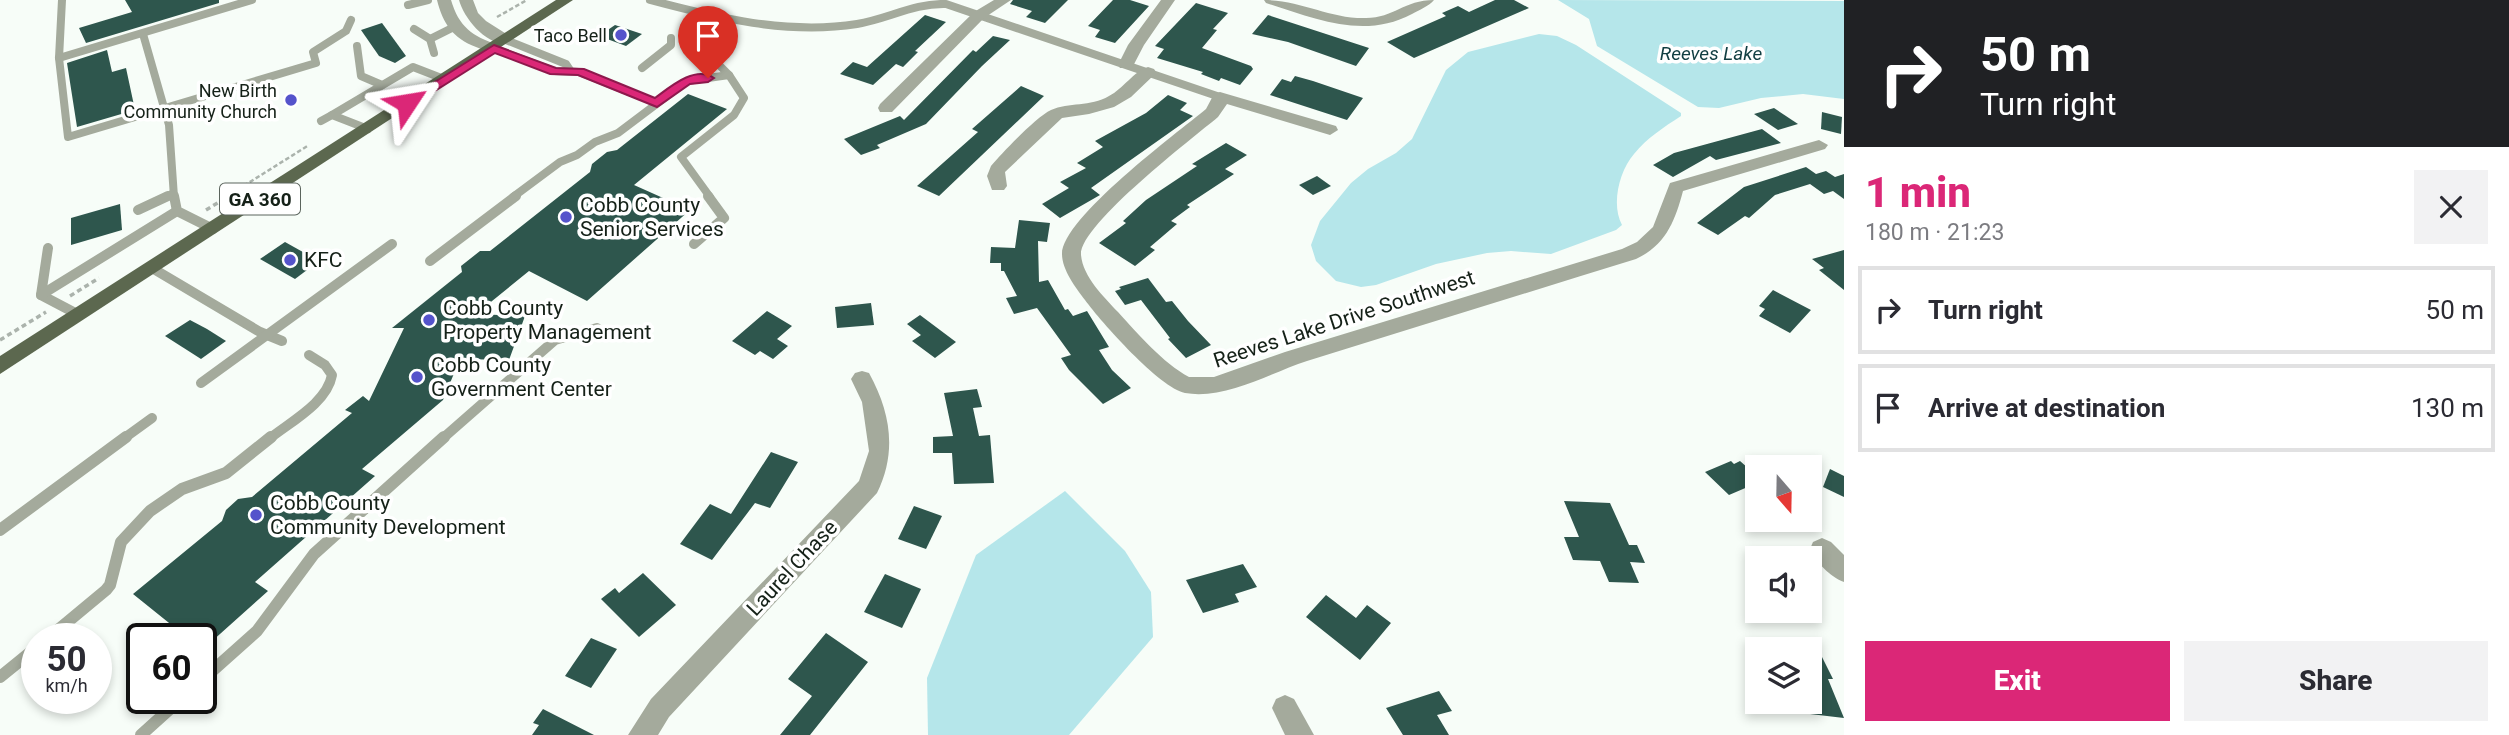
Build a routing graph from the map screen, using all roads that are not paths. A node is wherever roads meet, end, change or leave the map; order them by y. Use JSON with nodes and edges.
{"nodes":[{"id":1,"x":62,"y":0,"type":"edge"},
{"id":2,"x":252,"y":0,"type":"edge"},
{"id":3,"x":428,"y":0,"type":"edge"},
{"id":4,"x":444,"y":0,"type":"edge"},
{"id":5,"x":466,"y":0,"type":"edge"},
{"id":6,"x":566,"y":0,"type":"edge"},
{"id":7,"x":650,"y":0,"type":"edge"},
{"id":8,"x":1004,"y":0,"type":"edge"},
{"id":9,"x":1168,"y":0,"type":"edge"},
{"id":10,"x":1271,"y":0,"type":"edge"},
{"id":11,"x":1427,"y":0,"type":"edge"},
{"id":12,"x":408,"y":5,"type":"dead end"},
{"id":13,"x":979,"y":15,"type":"junction"},
{"id":14,"x":351,"y":20,"type":"dead end"},
{"id":15,"x":454,"y":27,"type":"junction"},
{"id":16,"x":414,"y":29,"type":"dead end"},
{"id":17,"x":143,"y":34,"type":"junction"},
{"id":18,"x":671,"y":38,"type":"dead end"},
{"id":19,"x":430,"y":39,"type":"junction"},
{"id":20,"x":500,"y":44,"type":"junction"},
{"id":21,"x":357,"y":46,"type":"dead end"},
{"id":22,"x":434,"y":53,"type":"dead end"},
{"id":23,"x":59,"y":58,"type":"junction"},
{"id":24,"x":718,"y":64,"type":"dead end"},
{"id":25,"x":1126,"y":65,"type":"junction"},
{"id":26,"x":642,"y":68,"type":"dead end"},
{"id":27,"x":570,"y":69,"type":"junction"},
{"id":28,"x":1148,"y":72,"type":"junction"},
{"id":29,"x":729,"y":75,"type":"junction"},
{"id":30,"x":444,"y":79,"type":"junction"},
{"id":31,"x":382,"y":85,"type":"junction"},
{"id":32,"x":1220,"y":97,"type":"junction"},
{"id":33,"x":657,"y":103,"type":"junction"},
{"id":34,"x":163,"y":107,"type":"junction"},
{"id":35,"x":886,"y":108,"type":"dead end"},
{"id":36,"x":332,"y":115,"type":"junction"},
{"id":37,"x":321,"y":121,"type":"dead end"},
{"id":38,"x":368,"y":129,"type":"junction"},
{"id":39,"x":1330,"y":130,"type":"dead end"},
{"id":40,"x":1819,"y":145,"type":"dead end"},
{"id":41,"x":998,"y":186,"type":"dead end"},
{"id":42,"x":172,"y":194,"type":"junction"},
{"id":43,"x":138,"y":209,"type":"dead end"},
{"id":44,"x":177,"y":211,"type":"junction"},
{"id":45,"x":213,"y":229,"type":"junction"},
{"id":46,"x":392,"y":243,"type":"dead end"},
{"id":47,"x":694,"y":244,"type":"dead end"},
{"id":48,"x":48,"y":248,"type":"dead end"},
{"id":49,"x":430,"y":261,"type":"dead end"},
{"id":50,"x":152,"y":268,"type":"junction"},
{"id":51,"x":41,"y":295,"type":"junction"},
{"id":52,"x":79,"y":315,"type":"junction"},
{"id":53,"x":597,"y":328,"type":"dead end"},
{"id":54,"x":268,"y":334,"type":"junction"},
{"id":55,"x":282,"y":341,"type":"dead end"},
{"id":56,"x":309,"y":355,"type":"dead end"},
{"id":57,"x":0,"y":366,"type":"edge"},
{"id":58,"x":862,"y":379,"type":"dead end"},
{"id":59,"x":201,"y":383,"type":"dead end"},
{"id":60,"x":152,"y":418,"type":"dead end"},
{"id":61,"x":0,"y":530,"type":"edge"},
{"id":62,"x":1822,"y":549,"type":"dead end"},
{"id":63,"x":1844,"y":571,"type":"edge"},
{"id":64,"x":66,"y":623,"type":"edge"},
{"id":65,"x":21,"y":660,"type":"edge"},
{"id":66,"x":217,"y":667,"type":"edge"},
{"id":67,"x":0,"y":677,"type":"edge"},
{"id":68,"x":1285,"y":708,"type":"dead end"},
{"id":69,"x":164,"y":714,"type":"edge"},
{"id":70,"x":141,"y":735,"type":"edge"},
{"id":71,"x":642,"y":735,"type":"edge"},
{"id":72,"x":1300,"y":735,"type":"edge"}],
"edges":[{"from":1,"to":23,"type":"lane"},
{"from":2,"to":17,"type":"lane"},
{"from":3,"to":12,"type":"lane"},
{"from":4,"to":15,"type":"street"},
{"from":5,"to":20,"type":"street"},
{"from":6,"to":20,"type":"main road","number":"GA 360"},
{"from":7,"to":13,"type":"lane"},
{"from":8,"to":13,"type":"street"},
{"from":9,"to":25,"type":"street"},
{"from":10,"to":11,"type":"street"},
{"from":13,"to":25,"type":"lane"},
{"from":13,"to":35,"type":"street"},
{"from":14,"to":34,"type":"lane"},
{"from":15,"to":19,"type":"lane"},
{"from":15,"to":20,"type":"street"},
{"from":16,"to":19,"type":"lane"},
{"from":17,"to":23,"type":"lane"},
{"from":17,"to":34,"type":"lane"},
{"from":18,"to":26,"type":"lane"},
{"from":19,"to":22,"type":"lane"},
{"from":20,"to":27,"type":"lane"},
{"from":20,"to":27,"type":"lane"},
{"from":20,"to":30,"type":"main road","number":"GA 360"},
{"from":21,"to":31,"type":"lane"},
{"from":23,"to":34,"type":"lane"},
{"from":24,"to":29,"type":"lane"},
{"from":25,"to":28,"type":"lane"},
{"from":27,"to":33,"type":"lane"},
{"from":28,"to":32,"type":"lane"},
{"from":28,"to":41,"type":"street"},
{"from":29,"to":33,"type":"lane"},
{"from":29,"to":47,"type":"lane"},
{"from":30,"to":31,"type":"lane"},
{"from":30,"to":38,"type":"main road","number":"GA 360"},
{"from":31,"to":36,"type":"lane"},
{"from":32,"to":39,"type":"street"},
{"from":32,"to":40,"type":"street","name":"Reeves Lake Drive Southwest"},
{"from":33,"to":49,"type":"lane"},
{"from":34,"to":42,"type":"lane"},
{"from":36,"to":37,"type":"lane"},
{"from":36,"to":38,"type":"lane"},
{"from":38,"to":45,"type":"main road","number":"GA 360"},
{"from":42,"to":43,"type":"lane"},
{"from":42,"to":44,"type":"lane"},
{"from":44,"to":45,"type":"lane"},
{"from":44,"to":51,"type":"lane"},
{"from":45,"to":50,"type":"main road","number":"GA 360"},
{"from":46,"to":54,"type":"lane"},
{"from":48,"to":51,"type":"lane"},
{"from":50,"to":52,"type":"main road","number":"GA 360"},
{"from":50,"to":54,"type":"lane"},
{"from":51,"to":52,"type":"lane"},
{"from":52,"to":57,"type":"main road","number":"GA 360"},
{"from":53,"to":66,"type":"lane"},
{"from":54,"to":55,"type":"lane"},
{"from":54,"to":59,"type":"lane"},
{"from":56,"to":64,"type":"lane"},
{"from":58,"to":71,"type":"street","name":"Laurel Chase"},
{"from":60,"to":61,"type":"lane"},
{"from":62,"to":63,"type":"street"},
{"from":65,"to":67,"type":"lane"},
{"from":68,"to":72,"type":"street"},
{"from":69,"to":70,"type":"lane"}]}
